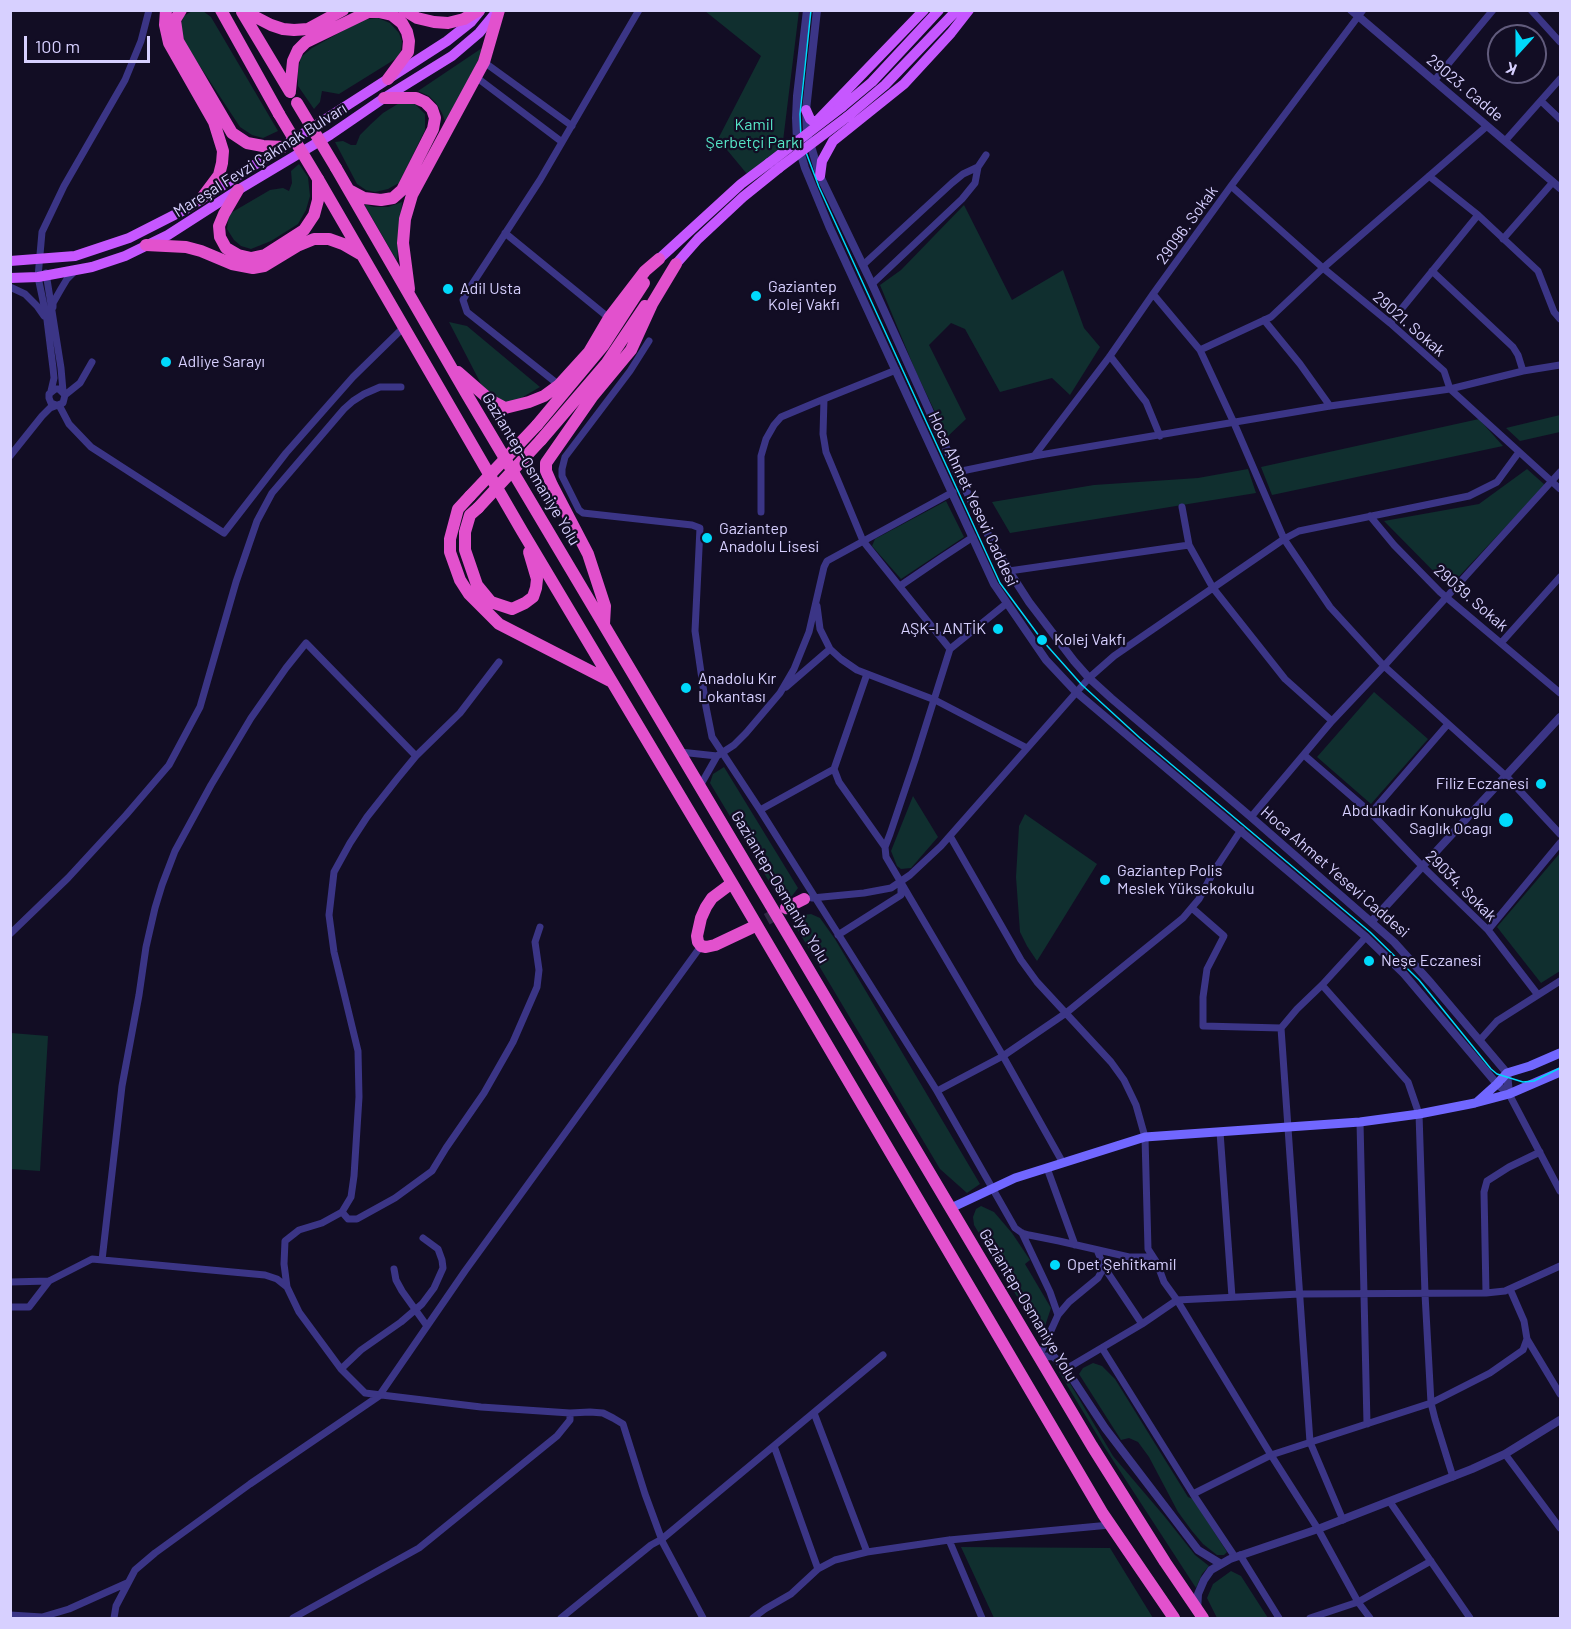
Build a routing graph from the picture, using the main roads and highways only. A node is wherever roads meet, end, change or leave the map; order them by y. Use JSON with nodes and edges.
{"nodes":[{"id":1,"x":166,"y":10,"type":"edge"},
{"id":2,"x":181,"y":10,"type":"edge"},
{"id":3,"x":242,"y":10,"type":"edge"},
{"id":4,"x":344,"y":10,"type":"edge"},
{"id":5,"x":404,"y":10,"type":"edge"},
{"id":6,"x":480,"y":10,"type":"edge"},
{"id":7,"x":498,"y":10,"type":"edge"},
{"id":8,"x":924,"y":10,"type":"edge"},
{"id":9,"x":939,"y":10,"type":"edge"},
{"id":10,"x":957,"y":10,"type":"edge"},
{"id":11,"x":969,"y":10,"type":"edge"},
{"id":12,"x":221,"y":11,"type":"edge"},
{"id":13,"x":388,"y":79,"type":"junction"},
{"id":14,"x":290,"y":92,"type":"junction"},
{"id":15,"x":384,"y":98,"type":"junction"},
{"id":16,"x":806,"y":110,"type":"road end"},
{"id":17,"x":844,"y":112,"type":"junction"},
{"id":18,"x":283,"y":147,"type":"junction"},
{"id":19,"x":774,"y":165,"type":"junction"},
{"id":20,"x":820,"y":176,"type":"road end"},
{"id":21,"x":318,"y":179,"type":"junction"},
{"id":22,"x":238,"y":190,"type":"junction"},
{"id":23,"x":349,"y":190,"type":"junction"},
{"id":24,"x":201,"y":199,"type":"junction"},
{"id":25,"x":146,"y":245,"type":"junction"},
{"id":26,"x":363,"y":255,"type":"junction"},
{"id":27,"x":659,"y":259,"type":"junction"},
{"id":28,"x":10,"y":261,"type":"edge"},
{"id":29,"x":676,"y":264,"type":"junction"},
{"id":30,"x":10,"y":278,"type":"edge"},
{"id":31,"x":410,"y":296,"type":"junction"},
{"id":32,"x":450,"y":365,"type":"junction"},
{"id":33,"x":522,"y":531,"type":"junction"},
{"id":34,"x":604,"y":624,"type":"junction"},
{"id":35,"x":612,"y":682,"type":"junction"},
{"id":36,"x":732,"y":883,"type":"junction"},
{"id":37,"x":809,"y":898,"type":"road end"},
{"id":38,"x":786,"y":908,"type":"tunnel mouth"},
{"id":39,"x":751,"y":928,"type":"tunnel mouth"},
{"id":40,"x":1560,"y":1053,"type":"edge"},
{"id":41,"x":1560,"y":1072,"type":"edge"},
{"id":42,"x":1475,"y":1103,"type":"junction"},
{"id":43,"x":951,"y":1208,"type":"junction"},
{"id":44,"x":1200,"y":1614,"type":"edge"},
{"id":45,"x":1174,"y":1618,"type":"edge"}],
"edges":[{"from":1,"to":24,"type":"highway"},
{"from":2,"to":18,"type":"highway"},
{"from":3,"to":4,"type":"highway"},
{"from":3,"to":14,"type":"highway"},
{"from":5,"to":6,"type":"highway"},
{"from":6,"to":13,"type":"main road","name":"Mareşal Fevzi Çakmak Bulvarı"},
{"from":7,"to":15,"type":"main road","name":"Mareşal Fevzi Çakmak Bulvarı"},
{"from":7,"to":31,"type":"highway"},
{"from":8,"to":16,"type":"main road"},
{"from":9,"to":17,"type":"main road"},
{"from":10,"to":17,"type":"main road"},
{"from":11,"to":20,"type":"main road"},
{"from":12,"to":21,"type":"highway","bridge":true},
{"from":13,"to":14,"type":"highway"},
{"from":13,"to":18,"type":"main road","name":"Mareşal Fevzi Çakmak Bulvarı"},
{"from":14,"to":23,"type":"highway","name":"Gaziantep-Osmaniye Yolu","bridge":true},
{"from":15,"to":22,"type":"main road","name":"Mareşal Fevzi Çakmak Bulvarı"},
{"from":15,"to":23,"type":"highway"},
{"from":17,"to":19,"type":"main road","bridge":true},
{"from":18,"to":24,"type":"main road","name":"Mareşal Fevzi Çakmak Bulvarı"},
{"from":19,"to":27,"type":"main road"},
{"from":19,"to":29,"type":"main road"},
{"from":21,"to":22,"type":"highway"},
{"from":21,"to":26,"type":"highway"},
{"from":22,"to":25,"type":"main road","name":"Mareşal Fevzi Çakmak Bulvarı"},
{"from":23,"to":31,"type":"highway","name":"Gaziantep-Osmaniye Yolu"},
{"from":24,"to":28,"type":"main road","name":"Mareşal Fevzi Çakmak Bulvarı"},
{"from":25,"to":26,"type":"highway"},
{"from":25,"to":30,"type":"main road","name":"Mareşal Fevzi Çakmak Bulvarı"},
{"from":26,"to":33,"type":"highway"},
{"from":27,"to":32,"type":"highway"},
{"from":27,"to":35,"type":"highway","bridge":true},
{"from":29,"to":33,"type":"highway","bridge":true},
{"from":29,"to":34,"type":"highway"},
{"from":31,"to":32,"type":"highway","name":"Gaziantep-Osmaniye Yolu"},
{"from":32,"to":34,"type":"highway","name":"Gaziantep-Osmaniye Yolu"},
{"from":33,"to":35,"type":"highway"},
{"from":34,"to":43,"type":"highway","name":"Gaziantep-Osmaniye Yolu"},
{"from":35,"to":36,"type":"highway"},
{"from":36,"to":39,"type":"highway"},
{"from":36,"to":45,"type":"highway"},
{"from":37,"to":38,"type":"highway"},
{"from":40,"to":42,"type":"main road"},
{"from":41,"to":42,"type":"main road"},
{"from":42,"to":43,"type":"main road"},
{"from":43,"to":44,"type":"highway","name":"Gaziantep-Osmaniye Yolu"}]}
